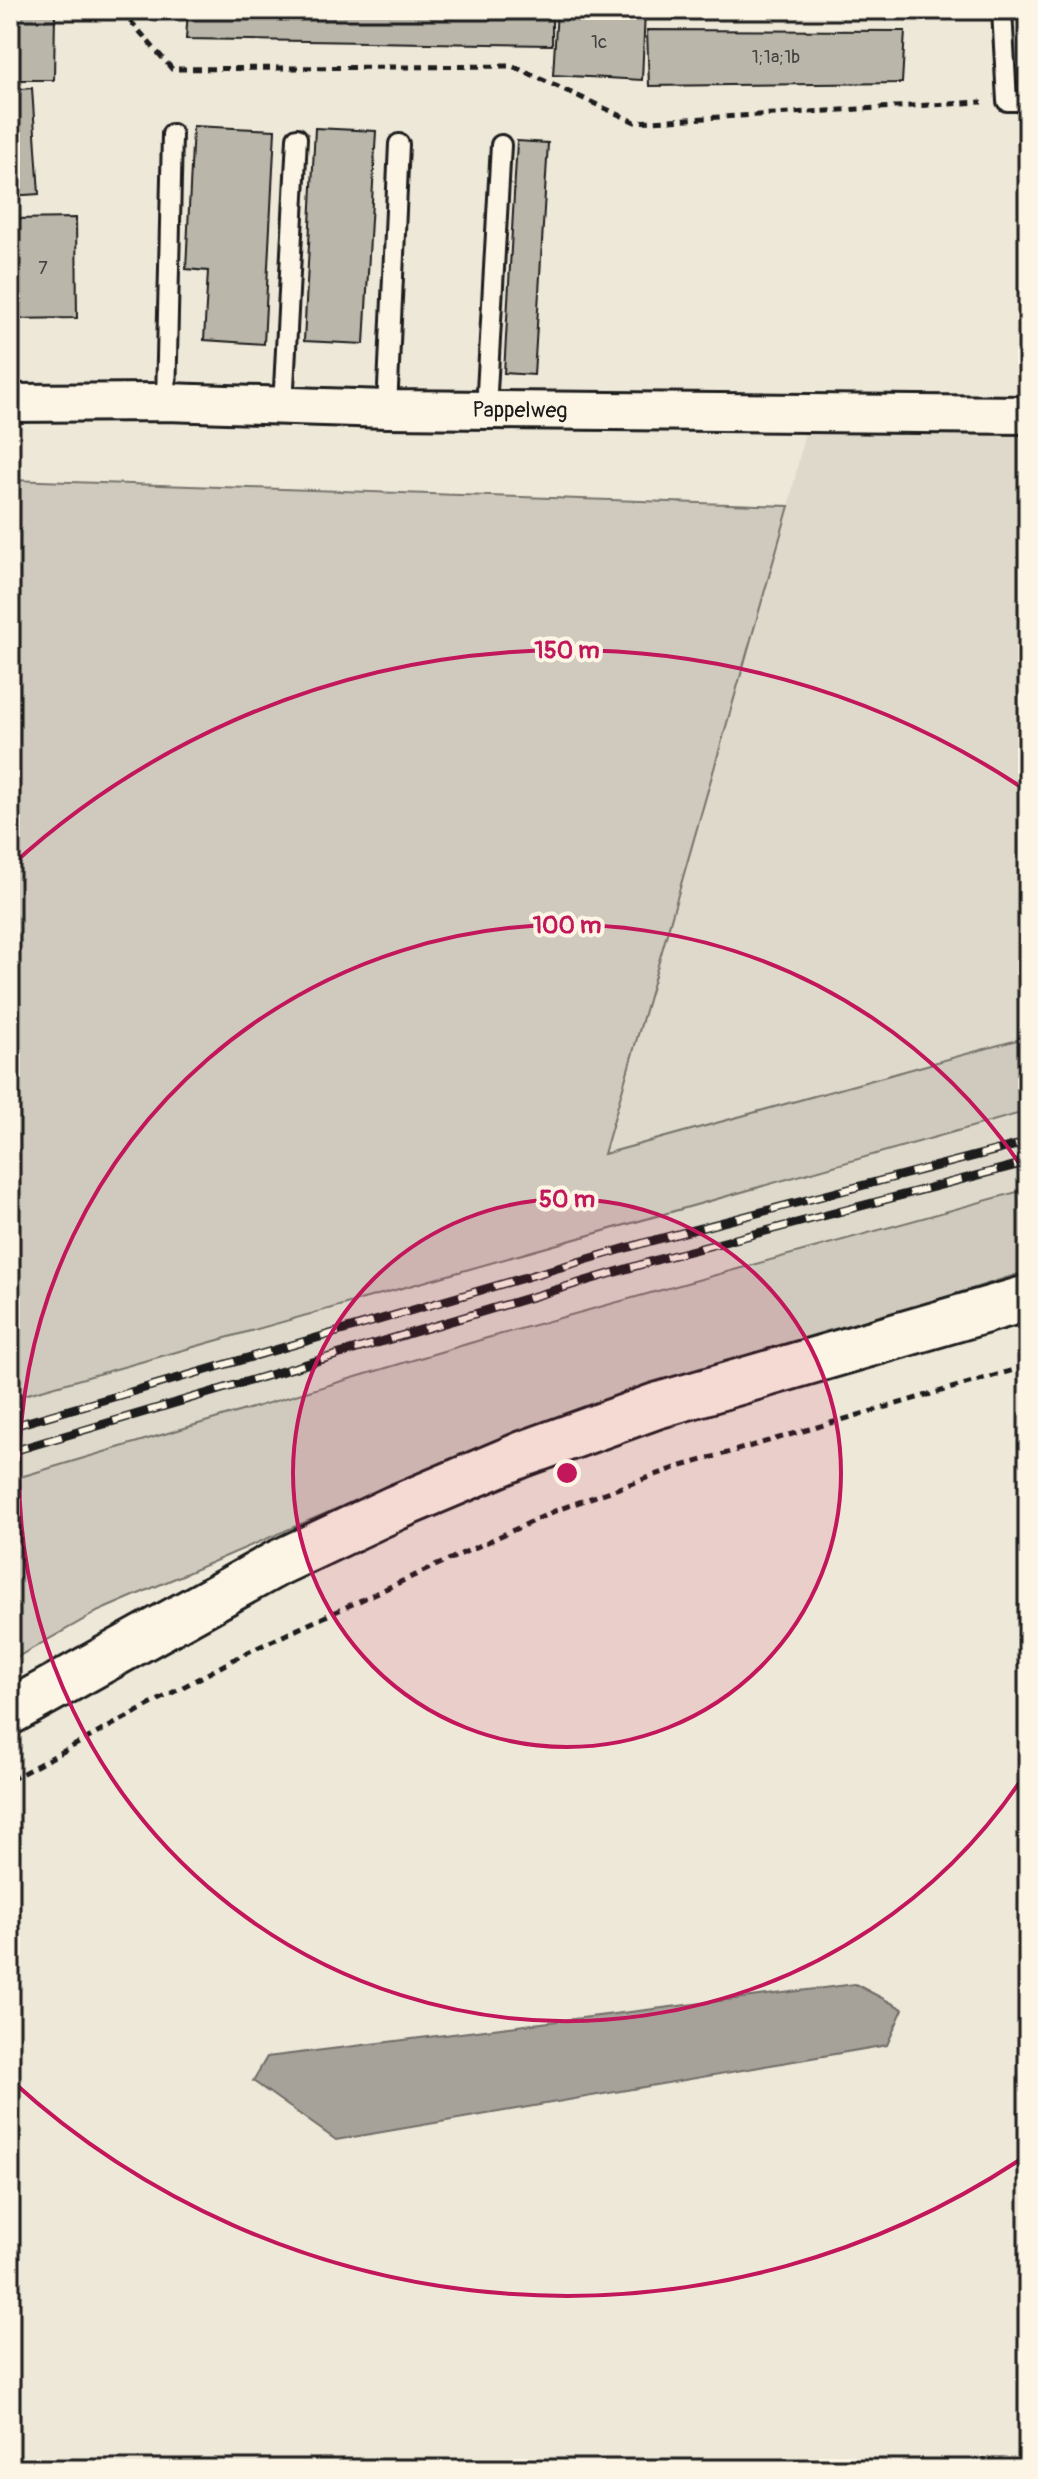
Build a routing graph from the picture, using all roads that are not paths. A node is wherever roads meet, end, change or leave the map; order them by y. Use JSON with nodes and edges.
{"nodes":[{"id":1,"x":1002,"y":10,"type":"edge"},
{"id":2,"x":1028,"y":101,"type":"edge"},
{"id":3,"x":172,"y":134,"type":"dead end"},
{"id":4,"x":297,"y":138,"type":"dead end"},
{"id":5,"x":399,"y":144,"type":"dead end"},
{"id":6,"x":501,"y":145,"type":"dead end"},
{"id":7,"x":166,"y":402,"type":"junction"},
{"id":8,"x":10,"y":403,"type":"edge"},
{"id":9,"x":283,"y":407,"type":"junction"},
{"id":10,"x":387,"y":409,"type":"junction"},
{"id":11,"x":486,"y":409,"type":"junction"},
{"id":12,"x":1028,"y":415,"type":"edge"},
{"id":13,"x":1028,"y":1298,"type":"edge"},
{"id":14,"x":10,"y":1712,"type":"edge"}],
"edges":[{"from":1,"to":2,"type":"lane"},
{"from":3,"to":7,"type":"lane"},
{"from":4,"to":9,"type":"lane"},
{"from":5,"to":10,"type":"lane"},
{"from":6,"to":11,"type":"lane"},
{"from":7,"to":8,"type":"street","name":"Pappelweg"},
{"from":7,"to":9,"type":"street","name":"Pappelweg"},
{"from":9,"to":10,"type":"street","name":"Pappelweg"},
{"from":10,"to":11,"type":"street","name":"Pappelweg"},
{"from":11,"to":12,"type":"street","name":"Pappelweg"},
{"from":13,"to":14,"type":"main road"}]}
